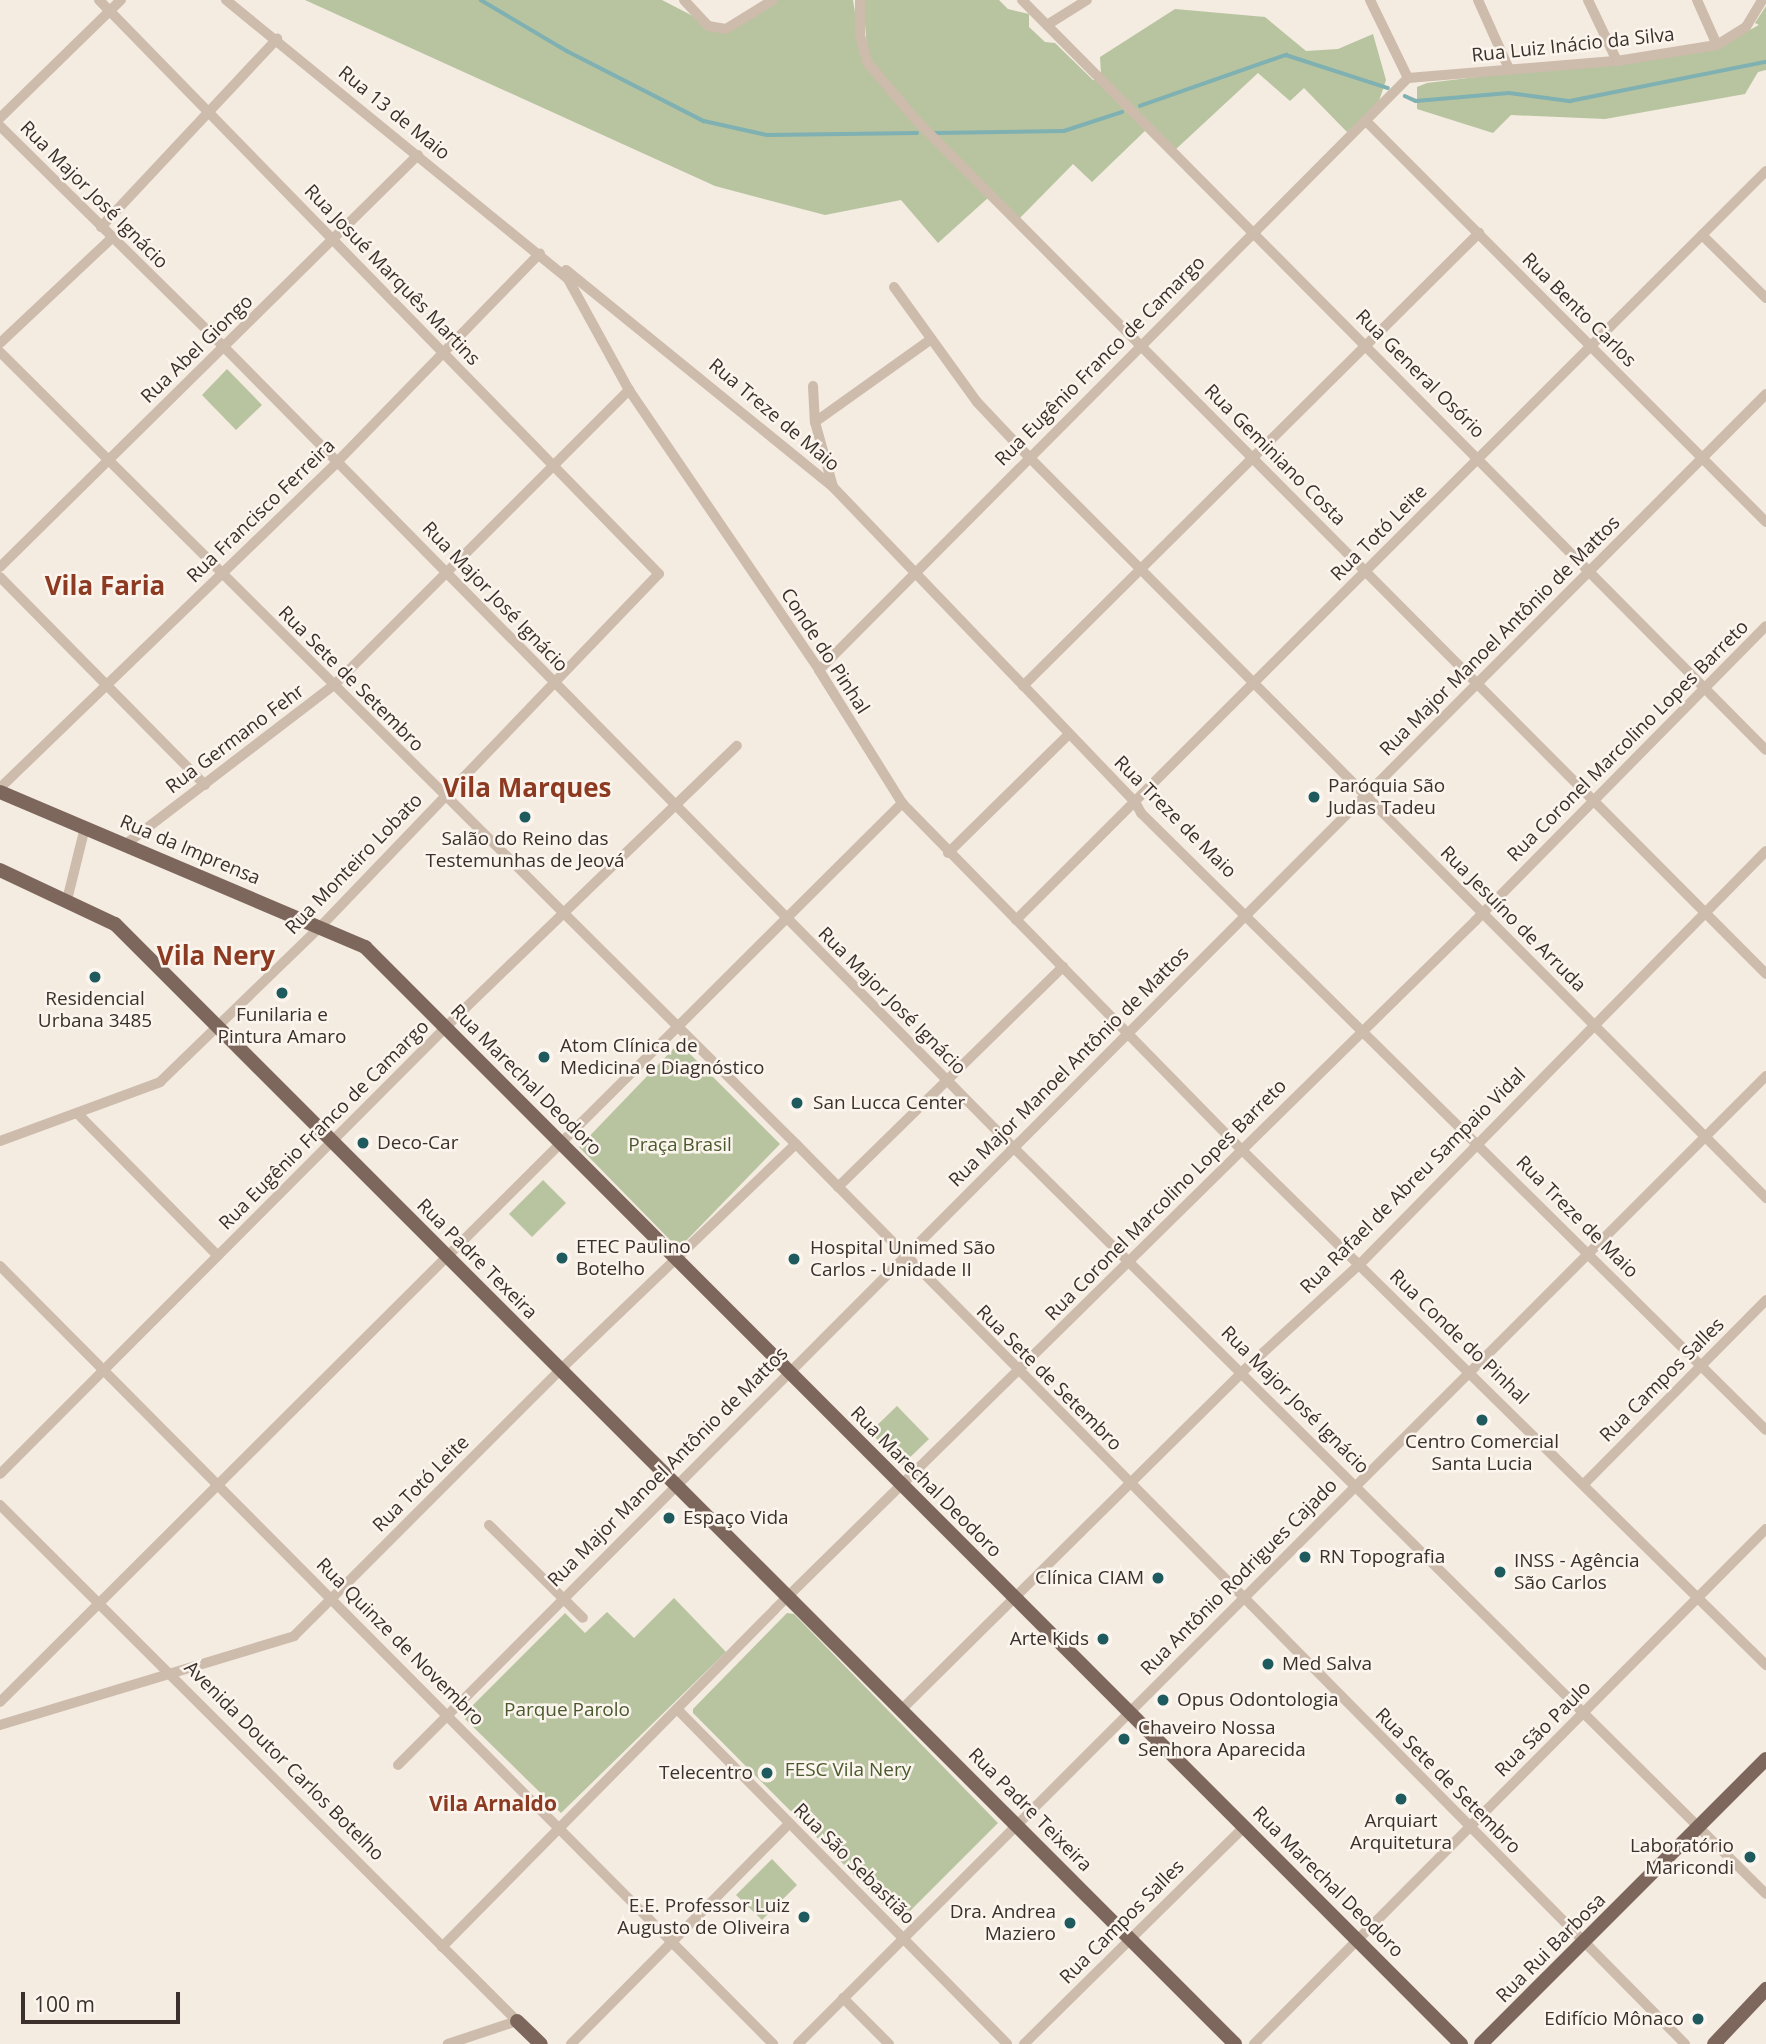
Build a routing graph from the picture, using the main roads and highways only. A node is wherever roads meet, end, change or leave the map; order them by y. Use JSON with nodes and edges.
{"nodes":[{"id":1,"x":0,"y":790,"type":"edge"},
{"id":2,"x":0,"y":870,"type":"edge"},
{"id":3,"x":365,"y":947,"type":"joint"},
{"id":4,"x":902,"y":1709,"type":"joint"},
{"id":5,"x":1766,"y":1759,"type":"edge"},
{"id":6,"x":1766,"y":1989,"type":"edge"},
{"id":7,"x":517,"y":2021,"type":"road end"},
{"id":8,"x":541,"y":2044,"type":"edge"},
{"id":9,"x":1234,"y":2044,"type":"edge"},
{"id":10,"x":1461,"y":2044,"type":"edge"},
{"id":11,"x":1481,"y":2044,"type":"edge"},
{"id":12,"x":1714,"y":2044,"type":"edge"}],
"edges":[{"from":1,"to":3,"type":"main road","name":"Rua da Imprensa"},
{"from":2,"to":4,"type":"main road","name":"Rua Padre Texeira"},
{"from":3,"to":10,"type":"main road","name":"Rua Marechal Deodoro"},
{"from":4,"to":9,"type":"main road","name":"Rua Padre Teixeira"},
{"from":5,"to":11,"type":"main road","name":"Rua Rui Barbosa"},
{"from":6,"to":12,"type":"main road"},
{"from":7,"to":8,"type":"main road","name":"Avenida Doutor Carlos Botelho"}]}
